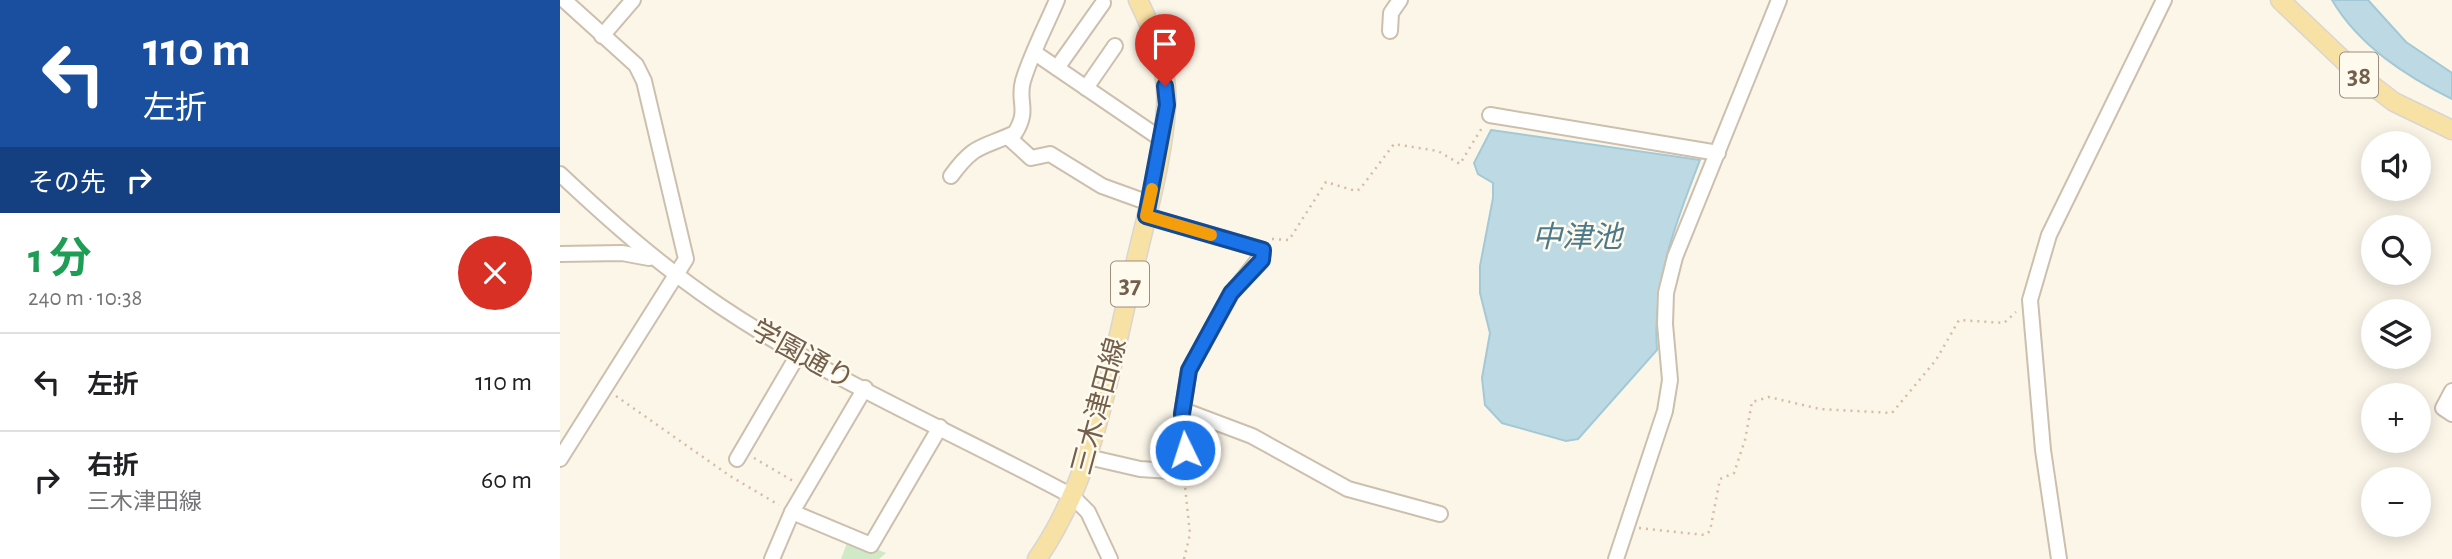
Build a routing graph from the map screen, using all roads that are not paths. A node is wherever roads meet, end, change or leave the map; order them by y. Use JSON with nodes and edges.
{"nodes":[{"id":1,"x":564,"y":0,"type":"edge"},
{"id":2,"x":633,"y":0,"type":"edge"},
{"id":3,"x":1057,"y":0,"type":"edge"},
{"id":4,"x":1138,"y":0,"type":"edge"},
{"id":5,"x":1400,"y":0,"type":"edge"},
{"id":6,"x":1779,"y":0,"type":"edge"},
{"id":7,"x":2164,"y":0,"type":"edge"},
{"id":8,"x":2280,"y":0,"type":"edge"},
{"id":9,"x":1103,"y":3,"type":"dead end"},
{"id":10,"x":1390,"y":31,"type":"dead end"},
{"id":11,"x":603,"y":36,"type":"junction"},
{"id":12,"x":1115,"y":46,"type":"dead end"},
{"id":13,"x":1035,"y":53,"type":"junction"},
{"id":14,"x":1057,"y":68,"type":"junction"},
{"id":15,"x":1086,"y":88,"type":"junction"},
{"id":16,"x":1490,"y":115,"type":"road end"},
{"id":17,"x":2452,"y":130,"type":"edge"},
{"id":18,"x":1007,"y":137,"type":"junction"},
{"id":19,"x":1161,"y":139,"type":"junction"},
{"id":20,"x":1718,"y":153,"type":"junction"},
{"id":21,"x":560,"y":174,"type":"edge"},
{"id":22,"x":951,"y":176,"type":"dead end"},
{"id":23,"x":1147,"y":210,"type":"junction"},
{"id":24,"x":560,"y":254,"type":"edge"},
{"id":25,"x":654,"y":258,"type":"junction"},
{"id":26,"x":677,"y":274,"type":"junction"},
{"id":27,"x":799,"y":353,"type":"junction"},
{"id":28,"x":865,"y":388,"type":"junction"},
{"id":29,"x":2452,"y":391,"type":"edge"},
{"id":30,"x":1182,"y":410,"type":"junction"},
{"id":31,"x":2452,"y":414,"type":"edge"},
{"id":32,"x":940,"y":427,"type":"junction"},
{"id":33,"x":739,"y":455,"type":"road end"},
{"id":34,"x":1088,"y":457,"type":"junction"},
{"id":35,"x":560,"y":459,"type":"edge"},
{"id":36,"x":1072,"y":496,"type":"junction"},
{"id":37,"x":792,"y":512,"type":"junction"},
{"id":38,"x":1440,"y":514,"type":"dead end"},
{"id":39,"x":772,"y":559,"type":"edge"},
{"id":40,"x":1037,"y":559,"type":"edge"},
{"id":41,"x":1110,"y":559,"type":"edge"},
{"id":42,"x":1616,"y":559,"type":"edge"},
{"id":43,"x":2059,"y":559,"type":"edge"}],
"edges":[{"from":1,"to":11,"type":"street"},
{"from":2,"to":11,"type":"street"},
{"from":3,"to":13,"type":"street"},
{"from":4,"to":19,"type":"main road","name":"三木津田線","number":"37"},
{"from":5,"to":10,"type":"street"},
{"from":6,"to":20,"type":"street"},
{"from":7,"to":43,"type":"street"},
{"from":8,"to":17,"type":"main road","number":"38"},
{"from":9,"to":14,"type":"street"},
{"from":11,"to":26,"type":"street"},
{"from":12,"to":15,"type":"street"},
{"from":13,"to":14,"type":"street"},
{"from":13,"to":18,"type":"street"},
{"from":14,"to":15,"type":"street"},
{"from":15,"to":19,"type":"street"},
{"from":16,"to":20,"type":"street"},
{"from":18,"to":22,"type":"street"},
{"from":18,"to":23,"type":"street"},
{"from":19,"to":23,"type":"main road","name":"三木津田線","number":"37"},
{"from":20,"to":42,"type":"street"},
{"from":21,"to":25,"type":"street","name":"学園通り"},
{"from":23,"to":30,"type":"street"},
{"from":23,"to":34,"type":"main road","name":"三木津田線","number":"37"},
{"from":24,"to":25,"type":"street"},
{"from":25,"to":26,"type":"street","name":"学園通り"},
{"from":26,"to":27,"type":"street","name":"学園通り"},
{"from":26,"to":35,"type":"street"},
{"from":27,"to":28,"type":"street","name":"学園通り"},
{"from":27,"to":33,"type":"street"},
{"from":28,"to":32,"type":"street","name":"学園通り"},
{"from":28,"to":37,"type":"street"},
{"from":29,"to":31,"type":"street"},
{"from":30,"to":34,"type":"street"},
{"from":30,"to":38,"type":"street"},
{"from":32,"to":36,"type":"street","name":"学園通り"},
{"from":32,"to":37,"type":"street"},
{"from":34,"to":36,"type":"main road","name":"三木津田線","number":"37"},
{"from":36,"to":40,"type":"main road","name":"三木津田線","number":"37"},
{"from":36,"to":41,"type":"street"},
{"from":37,"to":39,"type":"street"}]}
